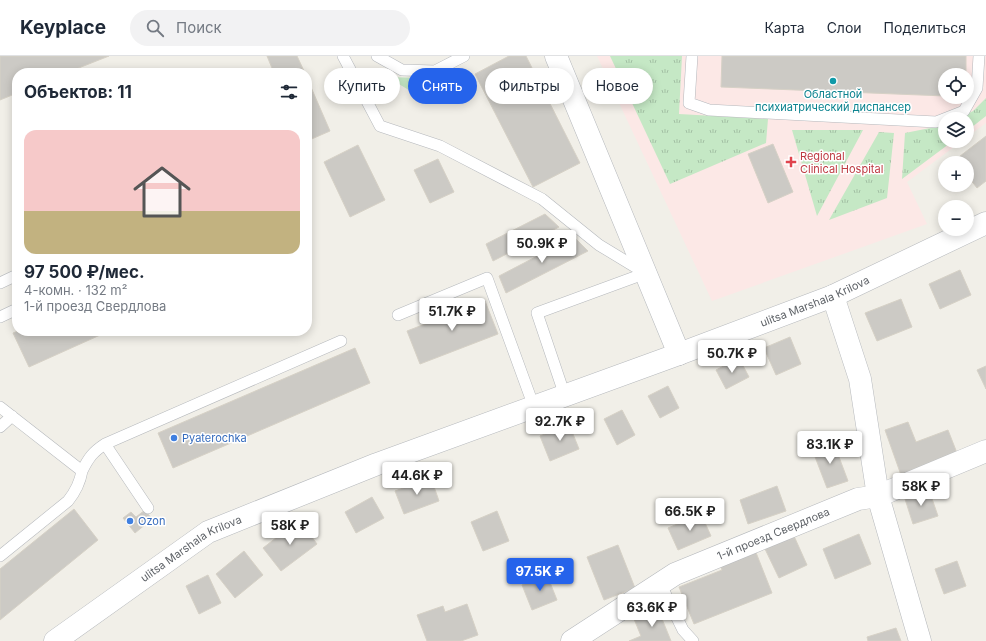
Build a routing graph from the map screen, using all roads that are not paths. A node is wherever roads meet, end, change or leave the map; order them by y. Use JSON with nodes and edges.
{"nodes":[{"id":1,"x":343,"y":56,"type":"edge"},
{"id":2,"x":377,"y":56,"type":"edge"},
{"id":3,"x":464,"y":56,"type":"edge"},
{"id":4,"x":556,"y":56,"type":"edge"},
{"id":5,"x":692,"y":56,"type":"edge"},
{"id":6,"x":979,"y":56,"type":"edge"},
{"id":7,"x":986,"y":223,"type":"edge"},
{"id":8,"x":646,"y":273,"type":"junction"},
{"id":9,"x":12,"y":277,"type":"edge"},
{"id":10,"x":0,"y":283,"type":"edge"},
{"id":11,"x":833,"y":296,"type":"junction"},
{"id":12,"x":12,"y":311,"type":"edge"},
{"id":13,"x":398,"y":315,"type":"dead end"},
{"id":14,"x":0,"y":317,"type":"edge"},
{"id":15,"x":341,"y":341,"type":"dead end"},
{"id":16,"x":679,"y":354,"type":"junction"},
{"id":17,"x":565,"y":396,"type":"junction"},
{"id":18,"x":0,"y":407,"type":"edge"},
{"id":19,"x":534,"y":407,"type":"junction"},
{"id":20,"x":12,"y":416,"type":"junction"},
{"id":21,"x":0,"y":426,"type":"edge"},
{"id":22,"x":105,"y":444,"type":"junction"},
{"id":23,"x":986,"y":451,"type":"edge"},
{"id":24,"x":82,"y":471,"type":"junction"},
{"id":25,"x":878,"y":496,"type":"junction"},
{"id":26,"x":148,"y":508,"type":"dead end"},
{"id":27,"x":0,"y":556,"type":"edge"},
{"id":28,"x":660,"y":583,"type":"junction"},
{"id":29,"x":56,"y":641,"type":"edge"},
{"id":30,"x":572,"y":641,"type":"edge"},
{"id":31,"x":693,"y":641,"type":"edge"},
{"id":32,"x":920,"y":641,"type":"edge"}],
"edges":[{"from":1,"to":8,"type":"lane"},
{"from":2,"to":3,"type":"lane"},
{"from":4,"to":8,"type":"street"},
{"from":5,"to":6,"type":"lane"},
{"from":7,"to":11,"type":"street","name":"ulitsa Marshala Krilova"},
{"from":8,"to":16,"type":"street"},
{"from":8,"to":17,"type":"lane"},
{"from":9,"to":10,"type":"lane"},
{"from":11,"to":16,"type":"street","name":"ulitsa Marshala Krilova"},
{"from":11,"to":25,"type":"street"},
{"from":12,"to":14,"type":"lane"},
{"from":13,"to":19,"type":"lane"},
{"from":15,"to":22,"type":"lane"},
{"from":16,"to":17,"type":"street","name":"ulitsa Marshala Krilova"},
{"from":17,"to":19,"type":"street","name":"ulitsa Marshala Krilova"},
{"from":18,"to":20,"type":"lane"},
{"from":19,"to":29,"type":"street","name":"ulitsa Marshala Krilova"},
{"from":20,"to":21,"type":"lane"},
{"from":20,"to":24,"type":"lane"},
{"from":22,"to":24,"type":"lane"},
{"from":22,"to":26,"type":"lane"},
{"from":23,"to":25,"type":"street","name":"1-й проезд Свердлова"},
{"from":24,"to":27,"type":"lane"},
{"from":25,"to":28,"type":"street","name":"1-й проезд Свердлова"},
{"from":25,"to":32,"type":"street"},
{"from":28,"to":30,"type":"street","name":"1-й проезд Свердлова"},
{"from":28,"to":31,"type":"lane"}]}
